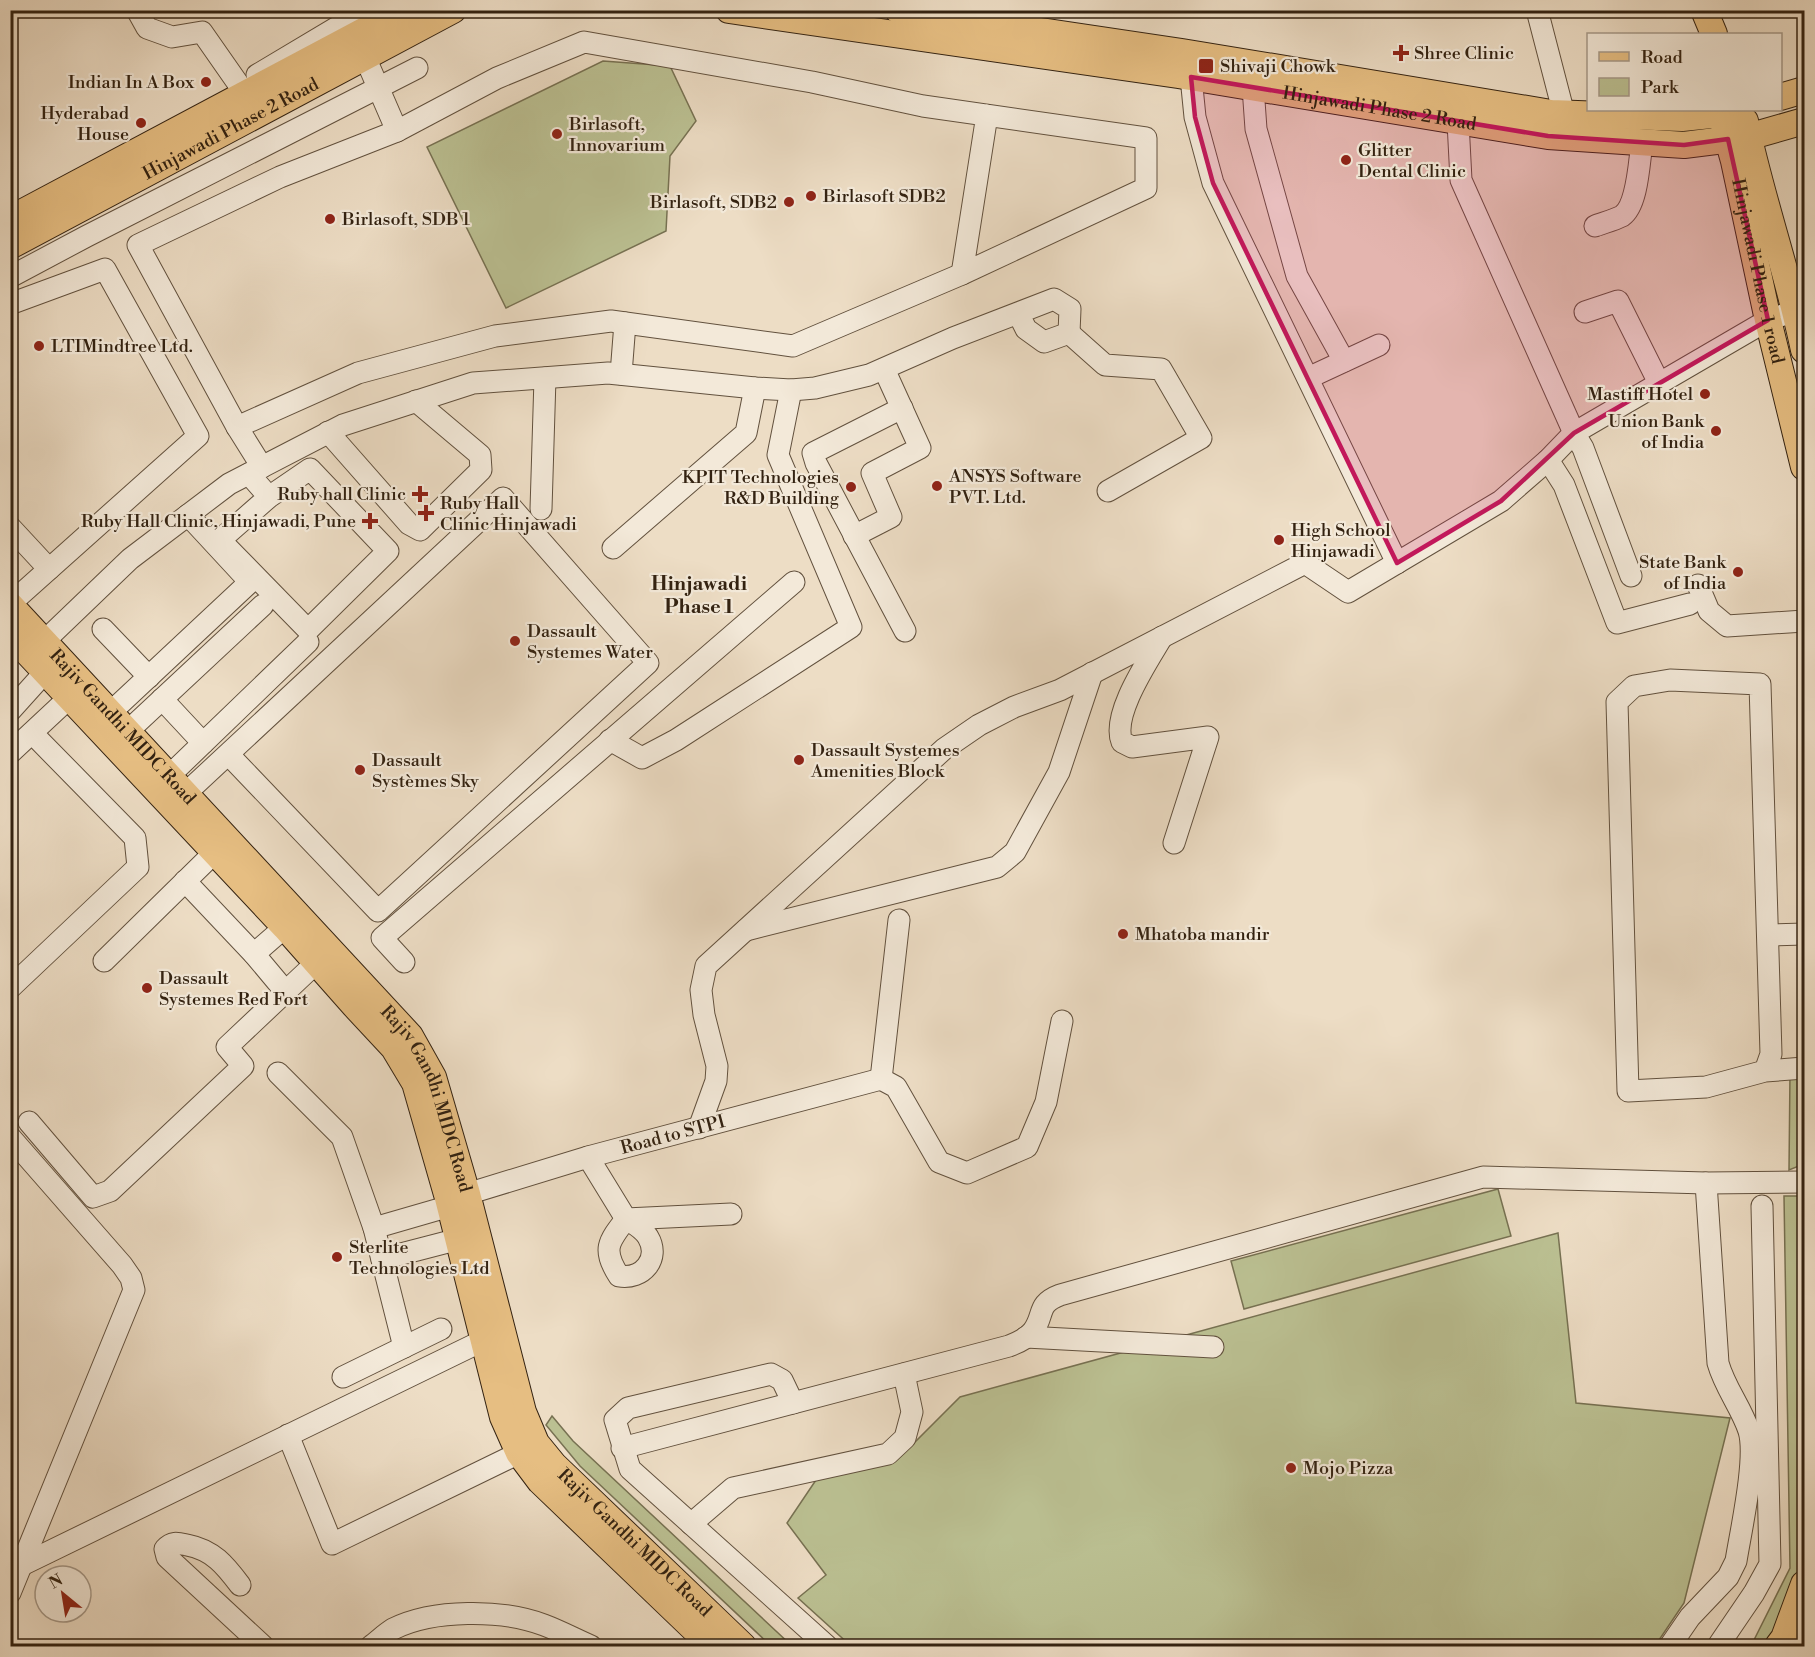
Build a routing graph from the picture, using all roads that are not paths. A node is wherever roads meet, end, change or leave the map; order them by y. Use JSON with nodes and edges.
{"nodes":[{"id":1,"x":137,"y":10,"type":"edge"},
{"id":2,"x":366,"y":10,"type":"edge"},
{"id":3,"x":403,"y":10,"type":"edge"},
{"id":4,"x":453,"y":10,"type":"edge"},
{"id":5,"x":729,"y":10,"type":"edge"},
{"id":6,"x":898,"y":10,"type":"edge"},
{"id":7,"x":1537,"y":10,"type":"edge"},
{"id":8,"x":1704,"y":10,"type":"edge"},
{"id":9,"x":937,"y":13,"type":"edge"},
{"id":10,"x":1714,"y":33,"type":"edge"},
{"id":11,"x":364,"y":57,"type":"junction"},
{"id":12,"x":417,"y":69,"type":"dead end"},
{"id":13,"x":1191,"y":77,"type":"junction"},
{"id":14,"x":238,"y":85,"type":"junction"},
{"id":15,"x":378,"y":87,"type":"junction"},
{"id":16,"x":1252,"y":87,"type":"junction"},
{"id":17,"x":1804,"y":90,"type":"edge"},
{"id":18,"x":1782,"y":96,"type":"edge"},
{"id":19,"x":1724,"y":111,"type":"edge"},
{"id":20,"x":1730,"y":111,"type":"edge"},
{"id":21,"x":1564,"y":114,"type":"junction"},
{"id":22,"x":987,"y":115,"type":"junction"},
{"id":23,"x":1804,"y":121,"type":"edge"},
{"id":24,"x":1458,"y":122,"type":"junction"},
{"id":25,"x":397,"y":131,"type":"junction"},
{"id":26,"x":1738,"y":138,"type":"junction"},
{"id":27,"x":1642,"y":143,"type":"junction"},
{"id":28,"x":84,"y":180,"type":"junction"},
{"id":29,"x":74,"y":212,"type":"junction"},
{"id":30,"x":10,"y":219,"type":"edge"},
{"id":31,"x":1595,"y":226,"type":"dead end"},
{"id":32,"x":87,"y":236,"type":"junction"},
{"id":33,"x":10,"y":246,"type":"edge"},
{"id":34,"x":105,"y":269,"type":"junction"},
{"id":35,"x":962,"y":274,"type":"junction"},
{"id":36,"x":10,"y":277,"type":"edge"},
{"id":37,"x":10,"y":304,"type":"edge"},
{"id":38,"x":1800,"y":310,"type":"edge"},
{"id":39,"x":1585,"y":312,"type":"dead end"},
{"id":40,"x":1018,"y":313,"type":"junction"},
{"id":41,"x":1768,"y":320,"type":"junction"},
{"id":42,"x":625,"y":324,"type":"junction"},
{"id":43,"x":1069,"y":333,"type":"junction"},
{"id":44,"x":1379,"y":345,"type":"dead end"},
{"id":45,"x":1804,"y":350,"type":"edge"},
{"id":46,"x":1344,"y":361,"type":"junction"},
{"id":47,"x":884,"y":369,"type":"junction"},
{"id":48,"x":621,"y":374,"type":"junction"},
{"id":49,"x":545,"y":378,"type":"junction"},
{"id":50,"x":1308,"y":378,"type":"junction"},
{"id":51,"x":1659,"y":383,"type":"junction"},
{"id":52,"x":755,"y":388,"type":"junction"},
{"id":53,"x":791,"y":390,"type":"junction"},
{"id":54,"x":416,"y":401,"type":"junction"},
{"id":55,"x":902,"y":408,"type":"junction"},
{"id":56,"x":237,"y":427,"type":"junction"},
{"id":57,"x":328,"y":432,"type":"junction"},
{"id":58,"x":1574,"y":433,"type":"junction"},
{"id":59,"x":1548,"y":460,"type":"junction"},
{"id":60,"x":1804,"y":466,"type":"edge"},
{"id":61,"x":255,"y":470,"type":"junction"},
{"id":62,"x":1108,"y":491,"type":"dead end"},
{"id":63,"x":269,"y":497,"type":"junction"},
{"id":64,"x":542,"y":509,"type":"dead end"},
{"id":65,"x":188,"y":515,"type":"junction"},
{"id":66,"x":10,"y":527,"type":"edge"},
{"id":67,"x":854,"y":536,"type":"junction"},
{"id":68,"x":613,"y":548,"type":"dead end"},
{"id":69,"x":1397,"y":563,"type":"junction"},
{"id":70,"x":49,"y":569,"type":"junction"},
{"id":71,"x":1631,"y":576,"type":"dead end"},
{"id":72,"x":794,"y":582,"type":"dead end"},
{"id":73,"x":10,"y":604,"type":"edge"},
{"id":74,"x":263,"y":605,"type":"dead end"},
{"id":75,"x":1804,"y":621,"type":"edge"},
{"id":76,"x":103,"y":629,"type":"dead end"},
{"id":77,"x":904,"y":631,"type":"dead end"},
{"id":78,"x":10,"y":634,"type":"edge"},
{"id":79,"x":1162,"y":637,"type":"junction"},
{"id":80,"x":308,"y":642,"type":"dead end"},
{"id":81,"x":40,"y":656,"type":"junction"},
{"id":82,"x":1092,"y":673,"type":"junction"},
{"id":83,"x":149,"y":677,"type":"junction"},
{"id":84,"x":70,"y":697,"type":"junction"},
{"id":85,"x":162,"y":699,"type":"junction"},
{"id":86,"x":13,"y":703,"type":"edge"},
{"id":87,"x":111,"y":712,"type":"junction"},
{"id":88,"x":128,"y":731,"type":"junction"},
{"id":89,"x":32,"y":733,"type":"junction"},
{"id":90,"x":610,"y":740,"type":"junction"},
{"id":91,"x":202,"y":744,"type":"junction"},
{"id":92,"x":10,"y":753,"type":"edge"},
{"id":93,"x":228,"y":754,"type":"junction"},
{"id":94,"x":178,"y":784,"type":"junction"},
{"id":95,"x":1174,"y":843,"type":"dead end"},
{"id":96,"x":215,"y":852,"type":"junction"},
{"id":97,"x":185,"y":881,"type":"junction"},
{"id":98,"x":899,"y":920,"type":"dead end"},
{"id":99,"x":285,"y":927,"type":"junction"},
{"id":100,"x":743,"y":931,"type":"junction"},
{"id":101,"x":1804,"y":934,"type":"edge"},
{"id":102,"x":1768,"y":935,"type":"junction"},
{"id":103,"x":254,"y":954,"type":"junction"},
{"id":104,"x":104,"y":961,"type":"dead end"},
{"id":105,"x":404,"y":962,"type":"dead end"},
{"id":106,"x":316,"y":963,"type":"junction"},
{"id":107,"x":10,"y":988,"type":"edge"},
{"id":108,"x":285,"y":991,"type":"junction"},
{"id":109,"x":1062,"y":1021,"type":"dead end"},
{"id":110,"x":1804,"y":1068,"type":"edge"},
{"id":111,"x":1765,"y":1071,"type":"junction"},
{"id":112,"x":278,"y":1073,"type":"dead end"},
{"id":113,"x":881,"y":1079,"type":"junction"},
{"id":114,"x":29,"y":1122,"type":"dead end"},
{"id":115,"x":699,"y":1128,"type":"junction"},
{"id":116,"x":10,"y":1137,"type":"edge"},
{"id":117,"x":588,"y":1157,"type":"junction"},
{"id":118,"x":1804,"y":1182,"type":"edge"},
{"id":119,"x":1706,"y":1183,"type":"junction"},
{"id":120,"x":455,"y":1199,"type":"junction"},
{"id":121,"x":1762,"y":1206,"type":"dead end"},
{"id":122,"x":731,"y":1214,"type":"dead end"},
{"id":123,"x":374,"y":1228,"type":"junction"},
{"id":124,"x":459,"y":1239,"type":"junction"},
{"id":125,"x":382,"y":1259,"type":"junction"},
{"id":126,"x":441,"y":1329,"type":"dead end"},
{"id":127,"x":1026,"y":1337,"type":"junction"},
{"id":128,"x":484,"y":1340,"type":"junction"},
{"id":129,"x":404,"y":1347,"type":"junction"},
{"id":130,"x":1213,"y":1347,"type":"dead end"},
{"id":131,"x":904,"y":1374,"type":"junction"},
{"id":132,"x":343,"y":1377,"type":"dead end"},
{"id":133,"x":793,"y":1403,"type":"junction"},
{"id":134,"x":288,"y":1435,"type":"junction"},
{"id":135,"x":622,"y":1448,"type":"junction"},
{"id":136,"x":519,"y":1453,"type":"junction"},
{"id":137,"x":691,"y":1524,"type":"junction"},
{"id":138,"x":16,"y":1560,"type":"edge"},
{"id":139,"x":1728,"y":1577,"type":"junction"},
{"id":140,"x":1804,"y":1584,"type":"edge"},
{"id":141,"x":240,"y":1585,"type":"dead end"},
{"id":142,"x":1756,"y":1590,"type":"junction"},
{"id":143,"x":10,"y":1593,"type":"edge"},
{"id":144,"x":263,"y":1647,"type":"edge"},
{"id":145,"x":371,"y":1647,"type":"edge"},
{"id":146,"x":591,"y":1647,"type":"edge"},
{"id":147,"x":712,"y":1647,"type":"edge"},
{"id":148,"x":743,"y":1647,"type":"edge"},
{"id":149,"x":827,"y":1647,"type":"edge"},
{"id":150,"x":1670,"y":1647,"type":"edge"},
{"id":151,"x":1718,"y":1647,"type":"edge"},
{"id":152,"x":1778,"y":1647,"type":"edge"}],
"edges":[{"from":1,"to":14,"type":"street"},
{"from":2,"to":14,"type":"street"},
{"from":3,"to":28,"type":"main road","name":"Hinjawadi Phase 2 Road"},
{"from":4,"to":11,"type":"main road","name":"Hinjawadi Phase 2 Road"},
{"from":5,"to":13,"type":"main road","name":"Hinjawadi Phase 2 Road"},
{"from":6,"to":9,"type":"main road","name":"Hinjawadi Phase 2 Road"},
{"from":7,"to":21,"type":"street"},
{"from":8,"to":10,"type":"main road"},
{"from":9,"to":21,"type":"main road","name":"Hinjawadi Phase 2 Road"},
{"from":11,"to":15,"type":"street"},
{"from":11,"to":29,"type":"main road","name":"Hinjawadi Phase 2 Road"},
{"from":12,"to":15,"type":"street"},
{"from":13,"to":16,"type":"main road","name":"Hinjawadi Phase 2 Road"},
{"from":13,"to":50,"type":"street"},
{"from":14,"to":28,"type":"street"},
{"from":15,"to":25,"type":"street"},
{"from":15,"to":32,"type":"street"},
{"from":16,"to":24,"type":"main road","name":"Hinjawadi Phase 2 Road"},
{"from":16,"to":46,"type":"street"},
{"from":17,"to":18,"type":"main road"},
{"from":19,"to":21,"type":"main road","name":"Hinjawadi Phase 2 Road"},
{"from":20,"to":26,"type":"main road","name":"Hinjawadi Phase 1 road"},
{"from":22,"to":25,"type":"street"},
{"from":22,"to":35,"type":"street"},
{"from":22,"to":35,"type":"street"},
{"from":23,"to":26,"type":"main road","name":"Hinjawadi Phase 2 Road"},
{"from":24,"to":27,"type":"main road","name":"Hinjawadi Phase 2 Road"},
{"from":24,"to":58,"type":"street"},
{"from":25,"to":56,"type":"street"},
{"from":26,"to":27,"type":"main road","name":"Hinjawadi Phase 2 Road"},
{"from":26,"to":38,"type":"main road","name":"Hinjawadi Phase 1 road"},
{"from":26,"to":41,"type":"main road","name":"Hinjawadi Phase 1 road"},
{"from":27,"to":31,"type":"street"},
{"from":28,"to":30,"type":"main road","name":"Hinjawadi Phase 2 Road"},
{"from":29,"to":32,"type":"street"},
{"from":29,"to":33,"type":"main road","name":"Hinjawadi Phase 2 Road"},
{"from":32,"to":34,"type":"street"},
{"from":32,"to":36,"type":"street"},
{"from":34,"to":37,"type":"street"},
{"from":34,"to":70,"type":"street"},
{"from":35,"to":42,"type":"street"},
{"from":38,"to":41,"type":"street"},
{"from":38,"to":45,"type":"main road","name":"Hinjawadi Phase 1 road"},
{"from":39,"to":51,"type":"street"},
{"from":40,"to":43,"type":"street"},
{"from":40,"to":43,"type":"street"},
{"from":40,"to":47,"type":"street"},
{"from":41,"to":51,"type":"street"},
{"from":41,"to":60,"type":"main road","name":"Hinjawadi Phase 1 road"},
{"from":42,"to":48,"type":"street"},
{"from":42,"to":56,"type":"street"},
{"from":43,"to":62,"type":"street"},
{"from":44,"to":46,"type":"street"},
{"from":46,"to":50,"type":"street"},
{"from":47,"to":53,"type":"street"},
{"from":47,"to":55,"type":"street"},
{"from":48,"to":49,"type":"street"},
{"from":48,"to":52,"type":"street"},
{"from":49,"to":54,"type":"street"},
{"from":49,"to":64,"type":"street"},
{"from":50,"to":69,"type":"street"},
{"from":51,"to":58,"type":"street"},
{"from":52,"to":53,"type":"street"},
{"from":52,"to":68,"type":"street"},
{"from":53,"to":90,"type":"street"},
{"from":54,"to":57,"type":"street"},
{"from":54,"to":57,"type":"street"},
{"from":55,"to":67,"type":"street"},
{"from":55,"to":67,"type":"street"},
{"from":56,"to":61,"type":"street"},
{"from":57,"to":61,"type":"street"},
{"from":58,"to":59,"type":"street"},
{"from":58,"to":71,"type":"street"},
{"from":59,"to":69,"type":"street"},
{"from":59,"to":75,"type":"street"},
{"from":61,"to":63,"type":"street"},
{"from":61,"to":65,"type":"street"},
{"from":63,"to":63,"type":"street"},
{"from":65,"to":81,"type":"street"},
{"from":65,"to":83,"type":"street"},
{"from":66,"to":70,"type":"street"},
{"from":67,"to":77,"type":"street"},
{"from":69,"to":79,"type":"street"},
{"from":70,"to":73,"type":"street"},
{"from":72,"to":90,"type":"street"},
{"from":73,"to":81,"type":"main road","name":"Rajiv Gandhi MIDC Road"},
{"from":74,"to":85,"type":"street"},
{"from":76,"to":83,"type":"street"},
{"from":78,"to":81,"type":"main road","name":"Rajiv Gandhi MIDC Road"},
{"from":79,"to":82,"type":"street"},
{"from":79,"to":95,"type":"street"},
{"from":80,"to":91,"type":"street"},
{"from":81,"to":84,"type":"main road","name":"Rajiv Gandhi MIDC Road"},
{"from":81,"to":86,"type":"street"},
{"from":81,"to":87,"type":"main road","name":"Rajiv Gandhi MIDC Road"},
{"from":82,"to":100,"type":"street"},
{"from":82,"to":100,"type":"street"},
{"from":83,"to":87,"type":"street"},
{"from":84,"to":89,"type":"street"},
{"from":84,"to":96,"type":"main road","name":"Rajiv Gandhi MIDC Road"},
{"from":85,"to":88,"type":"street"},
{"from":85,"to":91,"type":"street"},
{"from":87,"to":88,"type":"main road","name":"Rajiv Gandhi MIDC Road"},
{"from":88,"to":94,"type":"main road","name":"Rajiv Gandhi MIDC Road"},
{"from":89,"to":92,"type":"street"},
{"from":89,"to":107,"type":"street"},
{"from":90,"to":105,"type":"street"},
{"from":91,"to":94,"type":"street"},
{"from":93,"to":93,"type":"street"},
{"from":93,"to":94,"type":"street"},
{"from":94,"to":120,"type":"main road","name":"Rajiv Gandhi MIDC Road"},
{"from":96,"to":97,"type":"street"},
{"from":96,"to":99,"type":"main road","name":"Rajiv Gandhi MIDC Road"},
{"from":97,"to":103,"type":"street"},
{"from":97,"to":104,"type":"street"},
{"from":98,"to":113,"type":"street"},
{"from":99,"to":103,"type":"street"},
{"from":99,"to":106,"type":"main road","name":"Rajiv Gandhi MIDC Road"},
{"from":100,"to":115,"type":"street"},
{"from":101,"to":102,"type":"street"},
{"from":102,"to":111,"type":"street"},
{"from":102,"to":111,"type":"street"},
{"from":103,"to":108,"type":"street"},
{"from":106,"to":108,"type":"street"},
{"from":106,"to":120,"type":"main road","name":"Rajiv Gandhi MIDC Road"},
{"from":108,"to":114,"type":"street"},
{"from":109,"to":113,"type":"street"},
{"from":110,"to":111,"type":"street"},
{"from":112,"to":123,"type":"street"},
{"from":113,"to":115,"type":"street","name":"Road to STPI"},
{"from":115,"to":117,"type":"street","name":"Road to STPI"},
{"from":116,"to":138,"type":"street"},
{"from":117,"to":120,"type":"street","name":"Road to STPI"},
{"from":117,"to":122,"type":"street"},
{"from":118,"to":119,"type":"street"},
{"from":119,"to":127,"type":"street"},
{"from":119,"to":139,"type":"street"},
{"from":120,"to":123,"type":"street","name":"Road to STPI"},
{"from":120,"to":124,"type":"main road","name":"Rajiv Gandhi MIDC Road"},
{"from":120,"to":148,"type":"main road","name":"Rajiv Gandhi MIDC Road"},
{"from":121,"to":142,"type":"street"},
{"from":123,"to":125,"type":"street"},
{"from":124,"to":125,"type":"street"},
{"from":124,"to":128,"type":"main road","name":"Rajiv Gandhi MIDC Road"},
{"from":125,"to":129,"type":"street"},
{"from":126,"to":129,"type":"street"},
{"from":127,"to":130,"type":"street"},
{"from":127,"to":131,"type":"street"},
{"from":128,"to":134,"type":"street"},
{"from":128,"to":136,"type":"main road","name":"Rajiv Gandhi MIDC Road"},
{"from":129,"to":132,"type":"street"},
{"from":131,"to":133,"type":"street"},
{"from":131,"to":137,"type":"street"},
{"from":133,"to":135,"type":"street"},
{"from":133,"to":135,"type":"street"},
{"from":134,"to":136,"type":"street"},
{"from":134,"to":138,"type":"street"},
{"from":135,"to":137,"type":"street"},
{"from":136,"to":147,"type":"main road","name":"Rajiv Gandhi MIDC Road"},
{"from":137,"to":149,"type":"street"},
{"from":138,"to":143,"type":"street"},
{"from":139,"to":142,"type":"street"},
{"from":139,"to":150,"type":"street"},
{"from":140,"to":152,"type":"main road"},
{"from":141,"to":144,"type":"street"},
{"from":142,"to":151,"type":"street"},
{"from":145,"to":146,"type":"street"}]}
